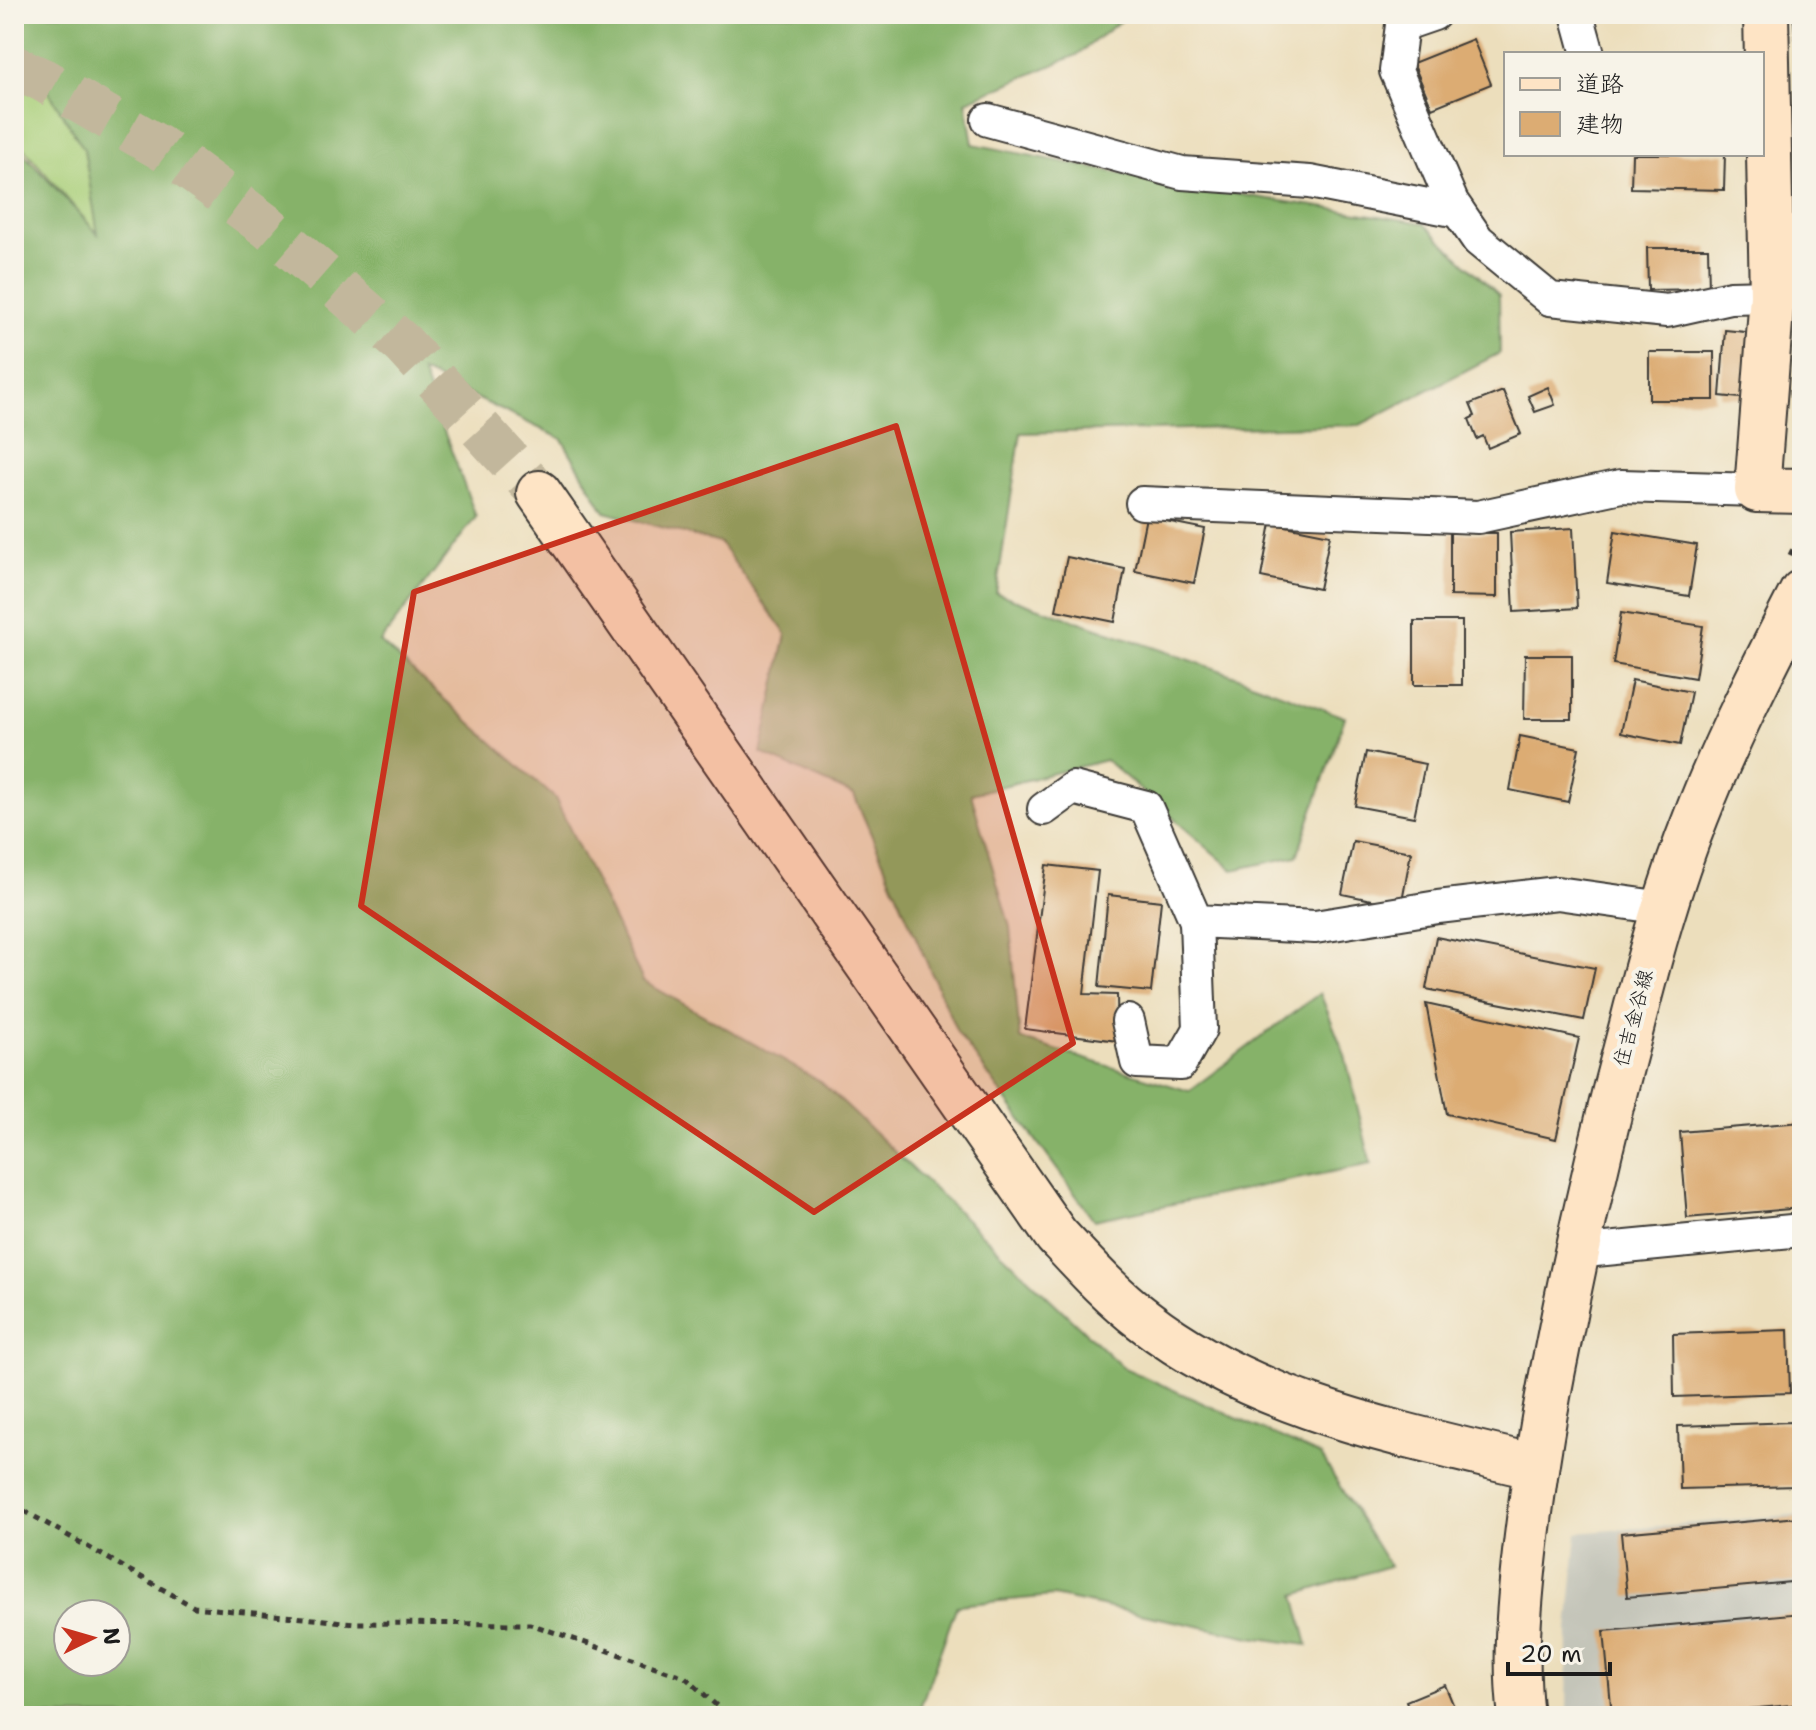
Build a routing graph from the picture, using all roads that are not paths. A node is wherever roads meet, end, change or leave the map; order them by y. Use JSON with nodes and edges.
{"nodes":[{"id":1,"x":1434,"y":14,"type":"edge"},
{"id":2,"x":1577,"y":14,"type":"edge"},
{"id":3,"x":1766,"y":14,"type":"edge"},
{"id":4,"x":1587,"y":52,"type":"edge"},
{"id":5,"x":1766,"y":109,"type":"edge"},
{"id":6,"x":988,"y":120,"type":"dead end"},
{"id":7,"x":1458,"y":211,"type":"junction"},
{"id":8,"x":1772,"y":296,"type":"junction"},
{"id":9,"x":1757,"y":490,"type":"junction"},
{"id":10,"x":1802,"y":491,"type":"edge"},
{"id":11,"x":539,"y":493,"type":"tunnel mouth"},
{"id":12,"x":1142,"y":503,"type":"dead end"},
{"id":13,"x":1802,"y":592,"type":"edge"},
{"id":14,"x":1044,"y":809,"type":"dead end"},
{"id":15,"x":1664,"y":908,"type":"junction"},
{"id":16,"x":1196,"y":921,"type":"junction"},
{"id":17,"x":1128,"y":1021,"type":"dead end"},
{"id":18,"x":1802,"y":1230,"type":"edge"},
{"id":19,"x":1575,"y":1252,"type":"junction"},
{"id":20,"x":1535,"y":1467,"type":"junction"},
{"id":21,"x":1521,"y":1716,"type":"edge"}],
"edges":[{"from":1,"to":7,"type":"street"},
{"from":2,"to":4,"type":"street"},
{"from":3,"to":5,"type":"street"},
{"from":5,"to":8,"type":"street"},
{"from":6,"to":7,"type":"street"},
{"from":7,"to":8,"type":"street"},
{"from":8,"to":9,"type":"street"},
{"from":9,"to":10,"type":"street"},
{"from":9,"to":12,"type":"street"},
{"from":11,"to":20,"type":"street"},
{"from":13,"to":15,"type":"street","name":"住吉金谷線"},
{"from":14,"to":16,"type":"street"},
{"from":15,"to":16,"type":"street"},
{"from":15,"to":19,"type":"street","name":"住吉金谷線"},
{"from":16,"to":17,"type":"street"},
{"from":18,"to":19,"type":"street"},
{"from":19,"to":20,"type":"street","name":"住吉金谷線"},
{"from":20,"to":21,"type":"street","name":"住吉金谷線"}]}
